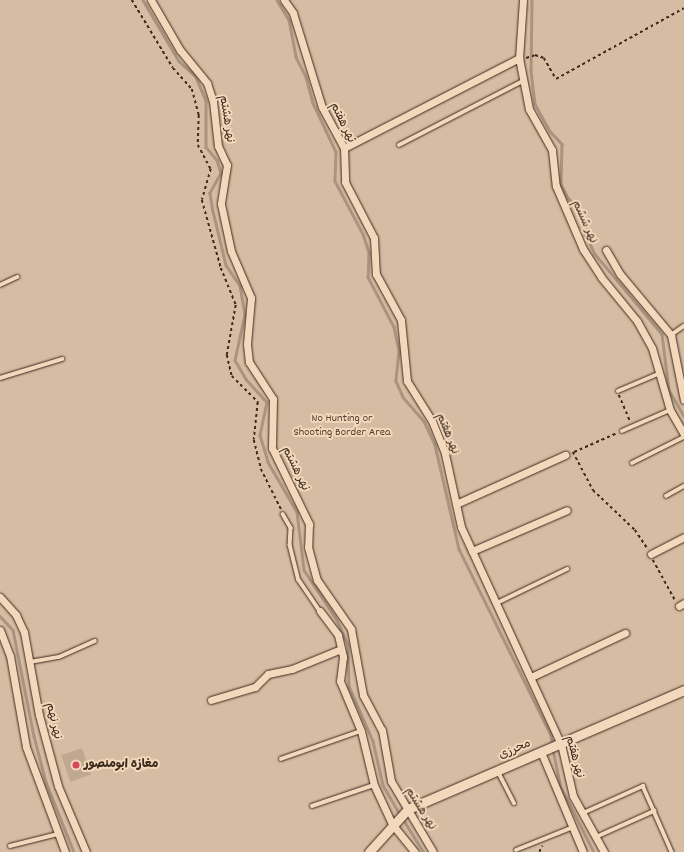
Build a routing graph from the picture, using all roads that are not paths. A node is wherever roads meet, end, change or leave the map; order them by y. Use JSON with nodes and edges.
{"nodes":[{"id":1,"x":151,"y":0,"type":"edge"},
{"id":2,"x":284,"y":0,"type":"edge"},
{"id":3,"x":523,"y":0,"type":"edge"},
{"id":4,"x":522,"y":58,"type":"junction"},
{"id":5,"x":523,"y":81,"type":"junction"},
{"id":6,"x":399,"y":145,"type":"dead end"},
{"id":7,"x":344,"y":148,"type":"junction"},
{"id":8,"x":606,"y":250,"type":"dead end"},
{"id":9,"x":17,"y":276,"type":"dead end"},
{"id":10,"x":0,"y":285,"type":"edge"},
{"id":11,"x":684,"y":326,"type":"edge"},
{"id":12,"x":671,"y":335,"type":"junction"},
{"id":13,"x":62,"y":359,"type":"dead end"},
{"id":14,"x":658,"y":374,"type":"junction"},
{"id":15,"x":0,"y":378,"type":"edge"},
{"id":16,"x":618,"y":391,"type":"road end"},
{"id":17,"x":684,"y":400,"type":"edge"},
{"id":18,"x":670,"y":410,"type":"junction"},
{"id":19,"x":622,"y":431,"type":"road end"},
{"id":20,"x":684,"y":435,"type":"edge"},
{"id":21,"x":565,"y":455,"type":"road end"},
{"id":22,"x":632,"y":463,"type":"dead end"},
{"id":23,"x":684,"y":486,"type":"edge"},
{"id":24,"x":666,"y":496,"type":"dead end"},
{"id":25,"x":456,"y":504,"type":"junction"},
{"id":26,"x":566,"y":510,"type":"dead end"},
{"id":27,"x":283,"y":514,"type":"road end"},
{"id":28,"x":684,"y":537,"type":"edge"},
{"id":29,"x":472,"y":551,"type":"junction"},
{"id":30,"x":651,"y":554,"type":"road end"},
{"id":31,"x":567,"y":569,"type":"dead end"},
{"id":32,"x":0,"y":597,"type":"edge"},
{"id":33,"x":496,"y":603,"type":"junction"},
{"id":34,"x":320,"y":611,"type":"joint"},
{"id":35,"x":0,"y":630,"type":"edge"},
{"id":36,"x":625,"y":633,"type":"dead end"},
{"id":37,"x":95,"y":641,"type":"dead end"},
{"id":38,"x":341,"y":649,"type":"junction"},
{"id":39,"x":30,"y":662,"type":"junction"},
{"id":40,"x":531,"y":677,"type":"junction"},
{"id":41,"x":684,"y":690,"type":"edge"},
{"id":42,"x":211,"y":700,"type":"dead end"},
{"id":43,"x":361,"y":730,"type":"junction"},
{"id":44,"x":559,"y":744,"type":"junction"},
{"id":45,"x":545,"y":750,"type":"junction"},
{"id":46,"x":281,"y":759,"type":"dead end"},
{"id":47,"x":498,"y":770,"type":"junction"},
{"id":48,"x":374,"y":785,"type":"junction"},
{"id":49,"x":514,"y":803,"type":"dead end"},
{"id":50,"x":312,"y":806,"type":"dead end"},
{"id":51,"x":406,"y":811,"type":"junction"},
{"id":52,"x":654,"y":811,"type":"junction"},
{"id":53,"x":583,"y":813,"type":"junction"},
{"id":54,"x":394,"y":822,"type":"junction"},
{"id":55,"x":571,"y":828,"type":"junction"},
{"id":56,"x":58,"y":834,"type":"junction"},
{"id":57,"x":595,"y":838,"type":"junction"},
{"id":58,"x":10,"y":846,"type":"dead end"},
{"id":59,"x":516,"y":850,"type":"dead end"},
{"id":60,"x":66,"y":852,"type":"edge"},
{"id":61,"x":86,"y":852,"type":"edge"},
{"id":62,"x":369,"y":852,"type":"edge"},
{"id":63,"x":414,"y":852,"type":"edge"},
{"id":64,"x":433,"y":852,"type":"edge"},
{"id":65,"x":583,"y":852,"type":"edge"},
{"id":66,"x":604,"y":852,"type":"edge"},
{"id":67,"x":672,"y":852,"type":"edge"}],
"edges":[{"from":1,"to":51,"type":"street","name":"نهر هشتم"},
{"from":2,"to":7,"type":"street","name":"نهر هفتم"},
{"from":3,"to":4,"type":"street","name":"نهر ششم"},
{"from":4,"to":5,"type":"street","name":"نهر ششم"},
{"from":4,"to":7,"type":"street"},
{"from":5,"to":6,"type":"lane"},
{"from":5,"to":14,"type":"street","name":"نهر ششم"},
{"from":7,"to":25,"type":"street","name":"نهر هفتم"},
{"from":8,"to":12,"type":"street"},
{"from":9,"to":10,"type":"lane"},
{"from":11,"to":12,"type":"lane"},
{"from":12,"to":17,"type":"street"},
{"from":13,"to":15,"type":"lane"},
{"from":14,"to":16,"type":"lane"},
{"from":14,"to":18,"type":"street","name":"نهر ششم"},
{"from":18,"to":19,"type":"lane"},
{"from":18,"to":20,"type":"street","name":"نهر ششم"},
{"from":20,"to":22,"type":"lane"},
{"from":21,"to":25,"type":"street"},
{"from":23,"to":24,"type":"lane"},
{"from":25,"to":29,"type":"street","name":"نهر هفتم"},
{"from":26,"to":29,"type":"street"},
{"from":27,"to":34,"type":"lane"},
{"from":28,"to":30,"type":"street"},
{"from":29,"to":33,"type":"street","name":"نهر هفتم"},
{"from":31,"to":33,"type":"lane"},
{"from":32,"to":39,"type":"street","name":"نهر نهم"},
{"from":33,"to":40,"type":"street","name":"نهر هفتم"},
{"from":34,"to":38,"type":"street"},
{"from":35,"to":56,"type":"street"},
{"from":36,"to":40,"type":"street"},
{"from":37,"to":39,"type":"lane"},
{"from":38,"to":42,"type":"street"},
{"from":38,"to":43,"type":"street"},
{"from":39,"to":61,"type":"street","name":"نهر نهم"},
{"from":40,"to":44,"type":"street","name":"نهر هفتم"},
{"from":41,"to":44,"type":"street","name":"محرزی"},
{"from":43,"to":46,"type":"lane"},
{"from":43,"to":48,"type":"street"},
{"from":44,"to":45,"type":"street","name":"محرزی"},
{"from":44,"to":53,"type":"street","name":"نهر هفتم"},
{"from":45,"to":47,"type":"street","name":"محرزی"},
{"from":45,"to":55,"type":"street"},
{"from":47,"to":49,"type":"lane"},
{"from":47,"to":51,"type":"street","name":"محرزی"},
{"from":48,"to":50,"type":"lane"},
{"from":48,"to":54,"type":"street"},
{"from":51,"to":54,"type":"street","name":"محرزی"},
{"from":51,"to":64,"type":"street","name":"نهر هشتم"},
{"from":52,"to":53,"type":"lane"},
{"from":52,"to":57,"type":"lane"},
{"from":52,"to":67,"type":"lane"},
{"from":53,"to":57,"type":"street","name":"نهر هفتم"},
{"from":54,"to":62,"type":"street","name":"محرزی"},
{"from":54,"to":63,"type":"street"},
{"from":55,"to":59,"type":"lane"},
{"from":55,"to":65,"type":"street"},
{"from":56,"to":58,"type":"lane"},
{"from":56,"to":60,"type":"street"},
{"from":57,"to":66,"type":"street","name":"نهر هفتم"}]}
